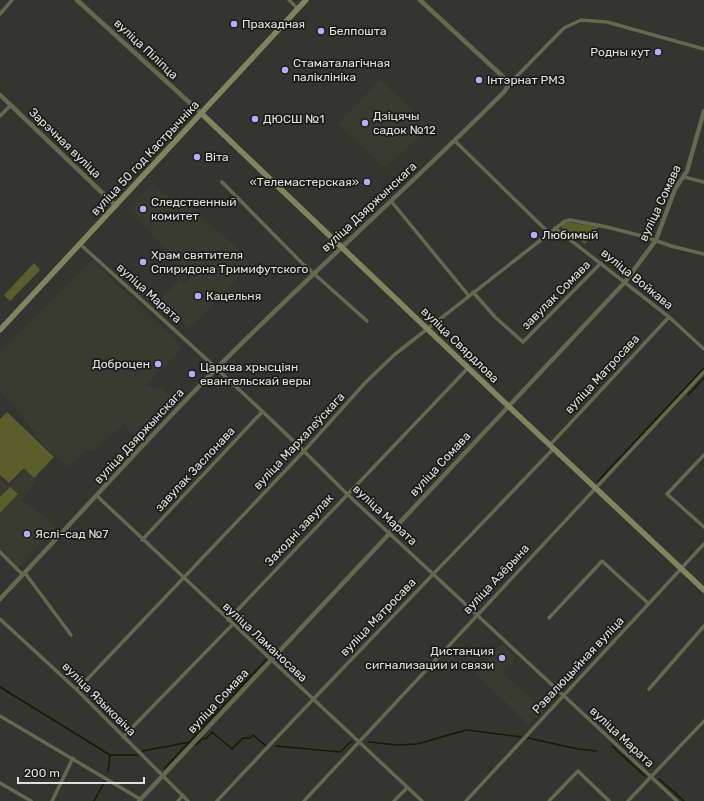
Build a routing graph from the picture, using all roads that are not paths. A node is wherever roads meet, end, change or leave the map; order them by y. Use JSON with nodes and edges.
{"nodes":[{"id":1,"x":12,"y":0,"type":"edge"},
{"id":2,"x":77,"y":0,"type":"edge"},
{"id":3,"x":289,"y":0,"type":"edge"},
{"id":4,"x":306,"y":0,"type":"edge"},
{"id":5,"x":420,"y":0,"type":"edge"},
{"id":6,"x":298,"y":8,"type":"junction"},
{"id":7,"x":0,"y":14,"type":"edge"},
{"id":8,"x":704,"y":49,"type":"edge"},
{"id":9,"x":510,"y":83,"type":"junction"},
{"id":10,"x":0,"y":95,"type":"edge"},
{"id":11,"x":11,"y":105,"type":"junction"},
{"id":12,"x":704,"y":111,"type":"edge"},
{"id":13,"x":202,"y":114,"type":"junction"},
{"id":14,"x":0,"y":116,"type":"edge"},
{"id":15,"x":455,"y":141,"type":"junction"},
{"id":16,"x":684,"y":177,"type":"junction"},
{"id":17,"x":222,"y":182,"type":"dead end"},
{"id":18,"x":704,"y":182,"type":"edge"},
{"id":19,"x":391,"y":201,"type":"junction"},
{"id":20,"x":116,"y":206,"type":"junction"},
{"id":21,"x":555,"y":228,"type":"junction"},
{"id":22,"x":549,"y":233,"type":"junction"},
{"id":23,"x":656,"y":240,"type":"junction"},
{"id":24,"x":80,"y":244,"type":"junction"},
{"id":25,"x":342,"y":247,"type":"junction"},
{"id":26,"x":704,"y":254,"type":"edge"},
{"id":27,"x":601,"y":263,"type":"junction"},
{"id":28,"x":314,"y":274,"type":"junction"},
{"id":29,"x":625,"y":282,"type":"junction"},
{"id":30,"x":473,"y":292,"type":"junction"},
{"id":31,"x":469,"y":296,"type":"junction"},
{"id":32,"x":669,"y":317,"type":"junction"},
{"id":33,"x":367,"y":321,"type":"dead end"},
{"id":34,"x":427,"y":328,"type":"junction"},
{"id":35,"x":0,"y":330,"type":"edge"},
{"id":36,"x":704,"y":349,"type":"edge"},
{"id":37,"x":468,"y":368,"type":"junction"},
{"id":38,"x":216,"y":369,"type":"junction"},
{"id":39,"x":704,"y":372,"type":"edge"},
{"id":40,"x":508,"y":406,"type":"junction"},
{"id":41,"x":262,"y":412,"type":"junction"},
{"id":42,"x":552,"y":446,"type":"junction"},
{"id":43,"x":304,"y":451,"type":"junction"},
{"id":44,"x":704,"y":455,"type":"edge"},
{"id":45,"x":596,"y":488,"type":"junction"},
{"id":46,"x":347,"y":494,"type":"junction"},
{"id":47,"x":97,"y":496,"type":"junction"},
{"id":48,"x":704,"y":527,"type":"edge"},
{"id":49,"x":389,"y":533,"type":"junction"},
{"id":50,"x":142,"y":540,"type":"junction"},
{"id":51,"x":704,"y":544,"type":"edge"},
{"id":52,"x":0,"y":552,"type":"edge"},
{"id":53,"x":680,"y":568,"type":"junction"},
{"id":54,"x":24,"y":574,"type":"junction"},
{"id":55,"x":434,"y":575,"type":"junction"},
{"id":56,"x":183,"y":578,"type":"junction"},
{"id":57,"x":704,"y":590,"type":"edge"},
{"id":58,"x":0,"y":599,"type":"edge"},
{"id":59,"x":648,"y":603,"type":"junction"},
{"id":60,"x":477,"y":614,"type":"junction"},
{"id":61,"x":0,"y":618,"type":"edge"},
{"id":62,"x":549,"y":618,"type":"dead end"},
{"id":63,"x":228,"y":620,"type":"junction"},
{"id":64,"x":232,"y":625,"type":"junction"},
{"id":65,"x":704,"y":626,"type":"edge"},
{"id":66,"x":71,"y":635,"type":"dead end"},
{"id":67,"x":270,"y":660,"type":"junction"},
{"id":68,"x":649,"y":689,"type":"dead end"},
{"id":69,"x":77,"y":690,"type":"junction"},
{"id":70,"x":563,"y":696,"type":"junction"},
{"id":71,"x":312,"y":699,"type":"junction"},
{"id":72,"x":0,"y":716,"type":"edge"},
{"id":73,"x":704,"y":721,"type":"edge"},
{"id":74,"x":124,"y":737,"type":"junction"},
{"id":75,"x":359,"y":740,"type":"junction"},
{"id":76,"x":73,"y":758,"type":"junction"},
{"id":77,"x":162,"y":775,"type":"junction"},
{"id":78,"x":650,"y":777,"type":"junction"},
{"id":79,"x":0,"y":783,"type":"edge"},
{"id":80,"x":407,"y":788,"type":"junction"},
{"id":81,"x":183,"y":795,"type":"junction"},
{"id":82,"x":140,"y":800,"type":"edge"},
{"id":83,"x":31,"y":801,"type":"edge"},
{"id":84,"x":52,"y":801,"type":"edge"},
{"id":85,"x":178,"y":801,"type":"edge"},
{"id":86,"x":188,"y":801,"type":"edge"},
{"id":87,"x":217,"y":801,"type":"edge"},
{"id":88,"x":304,"y":801,"type":"edge"},
{"id":89,"x":394,"y":801,"type":"edge"},
{"id":90,"x":422,"y":801,"type":"edge"},
{"id":91,"x":466,"y":801,"type":"edge"},
{"id":92,"x":549,"y":801,"type":"edge"},
{"id":93,"x":609,"y":801,"type":"edge"},
{"id":94,"x":628,"y":801,"type":"edge"},
{"id":95,"x":677,"y":801,"type":"edge"}],
"edges":[{"from":1,"to":7,"type":"street"},
{"from":2,"to":13,"type":"street","name":"вуліца Піліпца"},
{"from":3,"to":6,"type":"street"},
{"from":4,"to":6,"type":"main road","name":"вуліца 50 год Кастрычніка"},
{"from":5,"to":9,"type":"street"},
{"from":6,"to":13,"type":"main road","name":"вуліца 50 год Кастрычніка"},
{"from":8,"to":9,"type":"street"},
{"from":9,"to":15,"type":"street","name":"вуліца Дзяржынскага"},
{"from":10,"to":11,"type":"street","name":"Зарэчная вуліца"},
{"from":11,"to":14,"type":"street"},
{"from":11,"to":20,"type":"street","name":"Зарэчная вуліца"},
{"from":12,"to":16,"type":"street","name":"вуліца Сомава"},
{"from":13,"to":20,"type":"main road","name":"вуліца 50 год Кастрычніка"},
{"from":13,"to":25,"type":"main road","name":"вуліца Свярдлова"},
{"from":15,"to":19,"type":"street","name":"вуліца Дзяржынскага"},
{"from":15,"to":22,"type":"street"},
{"from":16,"to":18,"type":"street"},
{"from":16,"to":23,"type":"street","name":"вуліца Сомава"},
{"from":17,"to":28,"type":"street"},
{"from":19,"to":25,"type":"street","name":"вуліца Дзяржынскага"},
{"from":19,"to":31,"type":"street"},
{"from":20,"to":24,"type":"main road","name":"вуліца 50 год Кастрычніка"},
{"from":21,"to":22,"type":"street","name":"вуліца Мархалеўскага"},
{"from":21,"to":23,"type":"street","name":"вуліца Мархалеўскага"},
{"from":21,"to":27,"type":"street","name":"вуліца Войкава"},
{"from":22,"to":30,"type":"street","name":"вуліца Мархалеўскага"},
{"from":23,"to":26,"type":"street","name":"вуліца Мархалеўскага"},
{"from":23,"to":29,"type":"street","name":"вуліца Сомава"},
{"from":24,"to":35,"type":"main road","name":"вуліца 50 год Кастрычніка"},
{"from":24,"to":38,"type":"street","name":"вуліца Марата"},
{"from":25,"to":28,"type":"street","name":"вуліца Дзяржынскага"},
{"from":25,"to":34,"type":"main road","name":"вуліца Свярдлова"},
{"from":27,"to":29,"type":"street","name":"вуліца Войкава"},
{"from":27,"to":30,"type":"street","name":"завулак Сомава"},
{"from":28,"to":33,"type":"street"},
{"from":28,"to":38,"type":"street","name":"вуліца Дзяржынскага"},
{"from":29,"to":32,"type":"street","name":"вуліца Войкава"},
{"from":29,"to":40,"type":"street","name":"вуліца Сомава"},
{"from":30,"to":31,"type":"street","name":"вуліца Мархалеўскага"},
{"from":31,"to":34,"type":"street","name":"вуліца Мархалеўскага"},
{"from":32,"to":36,"type":"street","name":"вуліца Войкава"},
{"from":32,"to":42,"type":"street","name":"вуліца Матросава"},
{"from":34,"to":37,"type":"main road","name":"вуліца Свярдлова"},
{"from":34,"to":43,"type":"street","name":"вуліца Мархалеўскага"},
{"from":37,"to":40,"type":"main road","name":"вуліца Свярдлова"},
{"from":37,"to":46,"type":"street","name":"Заходні завулак"},
{"from":38,"to":41,"type":"street","name":"вуліца Марата"},
{"from":38,"to":47,"type":"street","name":"вуліца Дзяржынскага"},
{"from":39,"to":45,"type":"street","name":"вуліца Азёрына"},
{"from":40,"to":42,"type":"main road","name":"вуліца Свярдлова"},
{"from":40,"to":49,"type":"street","name":"вуліца Сомава"},
{"from":41,"to":43,"type":"street","name":"вуліца Марата"},
{"from":41,"to":50,"type":"street","name":"завулак Заслонава"},
{"from":42,"to":45,"type":"main road","name":"вуліца Свярдлова"},
{"from":42,"to":55,"type":"street","name":"вуліца Матросава"},
{"from":43,"to":46,"type":"street","name":"вуліца Марата"},
{"from":43,"to":56,"type":"street","name":"вуліца Мархалеўскага"},
{"from":44,"to":48,"type":"street"},
{"from":45,"to":53,"type":"main road","name":"вуліца Свярдлова"},
{"from":45,"to":60,"type":"street","name":"вуліца Азёрына"},
{"from":46,"to":49,"type":"street","name":"вуліца Марата"},
{"from":46,"to":63,"type":"street","name":"Заходні завулак"},
{"from":47,"to":50,"type":"street","name":"вуліца Ламаносава"},
{"from":47,"to":54,"type":"street","name":"вуліца Дзяржынскага"},
{"from":49,"to":55,"type":"street","name":"вуліца Марата"},
{"from":49,"to":67,"type":"street","name":"вуліца Сомава"},
{"from":50,"to":56,"type":"street","name":"вуліца Ламаносава"},
{"from":51,"to":53,"type":"street","name":"Рэвалюцыйная вуліца"},
{"from":52,"to":54,"type":"street"},
{"from":53,"to":57,"type":"main road","name":"вуліца Свярдлова"},
{"from":53,"to":59,"type":"street","name":"Рэвалюцыйная вуліца"},
{"from":54,"to":58,"type":"street","name":"вуліца Дзяржынскага"},
{"from":54,"to":66,"type":"street"},
{"from":55,"to":60,"type":"street","name":"вуліца Марата"},
{"from":55,"to":71,"type":"street","name":"вуліца Матросава"},
{"from":56,"to":63,"type":"street","name":"вуліца Ламаносава"},
{"from":56,"to":69,"type":"street","name":"вуліца Мархалеўскага"},
{"from":59,"to":62,"type":"street"},
{"from":59,"to":70,"type":"street","name":"Рэвалюцыйная вуліца"},
{"from":60,"to":70,"type":"street","name":"вуліца Марата"},
{"from":60,"to":75,"type":"street","name":"вуліца Азёрына"},
{"from":61,"to":69,"type":"street","name":"вуліца Языковіча"},
{"from":63,"to":64,"type":"street","name":"вуліца Ламаносава"},
{"from":64,"to":67,"type":"street","name":"вуліца Ламаносава"},
{"from":64,"to":74,"type":"street"},
{"from":65,"to":68,"type":"street"},
{"from":67,"to":71,"type":"street","name":"вуліца Ламаносава"},
{"from":67,"to":77,"type":"street","name":"вуліца Сомава"},
{"from":69,"to":74,"type":"street","name":"вуліца Языковіча"},
{"from":70,"to":78,"type":"street","name":"вуліца Марата"},
{"from":70,"to":91,"type":"street","name":"Рэвалюцыйная вуліца"},
{"from":71,"to":75,"type":"street","name":"вуліца Ламаносава"},
{"from":71,"to":87,"type":"street","name":"вуліца Матросава"},
{"from":72,"to":76,"type":"street"},
{"from":73,"to":78,"type":"street"},
{"from":74,"to":77,"type":"street","name":"вуліца Языковіча"},
{"from":75,"to":80,"type":"street","name":"вуліца Ламаносава"},
{"from":75,"to":88,"type":"street","name":"вуліца Азёрына"},
{"from":76,"to":82,"type":"street"},
{"from":76,"to":84,"type":"street"},
{"from":77,"to":81,"type":"street","name":"вуліца Языковіча"},
{"from":77,"to":82,"type":"street","name":"вуліца Сомава"},
{"from":78,"to":94,"type":"street"},
{"from":78,"to":95,"type":"street","name":"вуліца Марата"},
{"from":79,"to":83,"type":"street"},
{"from":80,"to":89,"type":"street"},
{"from":80,"to":90,"type":"street","name":"вуліца Ламаносава"},
{"from":81,"to":85,"type":"street"},
{"from":81,"to":86,"type":"street","name":"вуліца Языковіча"},
{"from":92,"to":93,"type":"street"}]}
